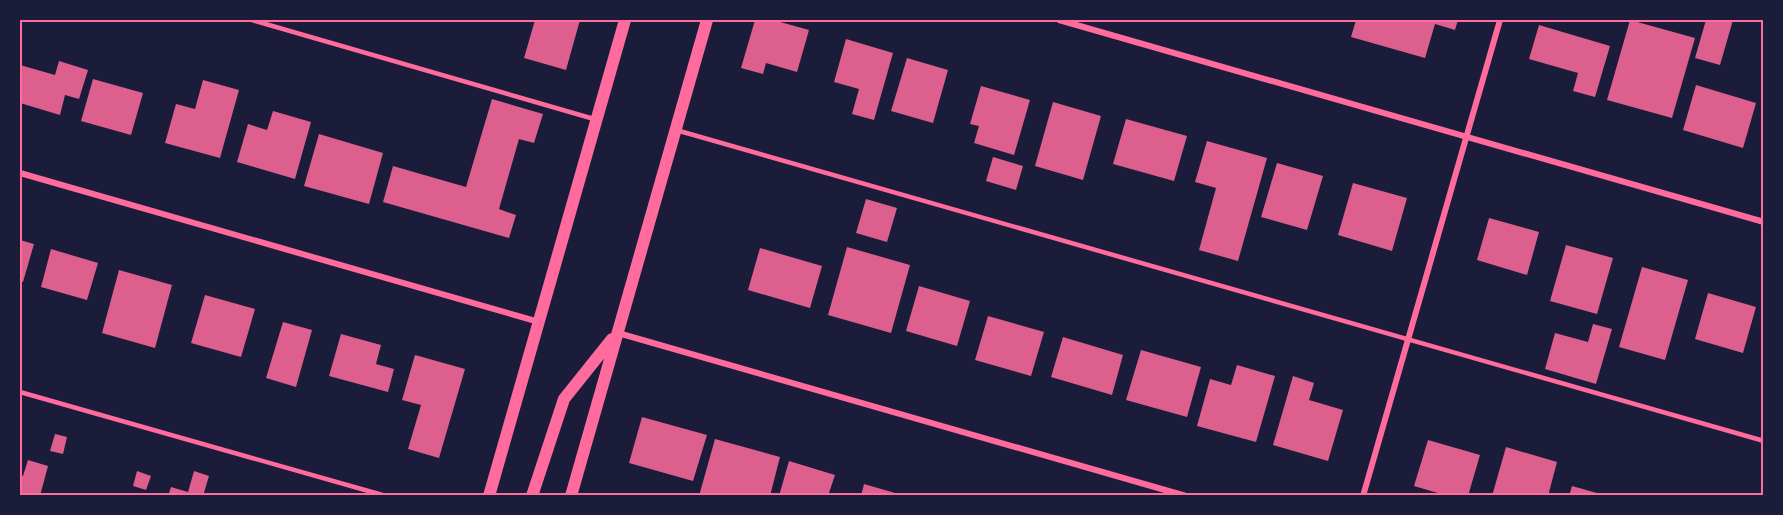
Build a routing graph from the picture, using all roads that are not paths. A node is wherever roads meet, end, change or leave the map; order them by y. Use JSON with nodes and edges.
{"nodes":[{"id":1,"x":252,"y":20,"type":"edge"},
{"id":2,"x":625,"y":20,"type":"edge"},
{"id":3,"x":707,"y":20,"type":"edge"},
{"id":4,"x":1059,"y":20,"type":"edge"},
{"id":5,"x":1500,"y":20,"type":"edge"},
{"id":6,"x":597,"y":120,"type":"junction"},
{"id":7,"x":676,"y":130,"type":"junction"},
{"id":8,"x":1466,"y":136,"type":"junction"},
{"id":9,"x":20,"y":173,"type":"edge"},
{"id":10,"x":1764,"y":222,"type":"edge"},
{"id":11,"x":538,"y":322,"type":"junction"},
{"id":12,"x":617,"y":333,"type":"junction"},
{"id":13,"x":1408,"y":338,"type":"junction"},
{"id":14,"x":20,"y":392,"type":"edge"},
{"id":15,"x":1764,"y":441,"type":"edge"},
{"id":16,"x":387,"y":495,"type":"edge"},
{"id":17,"x":489,"y":495,"type":"edge"},
{"id":18,"x":532,"y":495,"type":"edge"},
{"id":19,"x":571,"y":495,"type":"edge"},
{"id":20,"x":1186,"y":495,"type":"edge"},
{"id":21,"x":1363,"y":495,"type":"edge"}],
"edges":[{"from":1,"to":6,"type":"lane"},
{"from":2,"to":6,"type":"main road"},
{"from":3,"to":7,"type":"main road"},
{"from":4,"to":8,"type":"street"},
{"from":5,"to":8,"type":"street"},
{"from":6,"to":11,"type":"main road"},
{"from":7,"to":12,"type":"main road"},
{"from":7,"to":13,"type":"lane"},
{"from":8,"to":10,"type":"street"},
{"from":8,"to":13,"type":"street"},
{"from":9,"to":11,"type":"street"},
{"from":11,"to":17,"type":"main road"},
{"from":12,"to":18,"type":"main road"},
{"from":12,"to":19,"type":"main road"},
{"from":12,"to":20,"type":"street"},
{"from":13,"to":15,"type":"lane"},
{"from":13,"to":21,"type":"street"},
{"from":14,"to":16,"type":"lane"}]}
